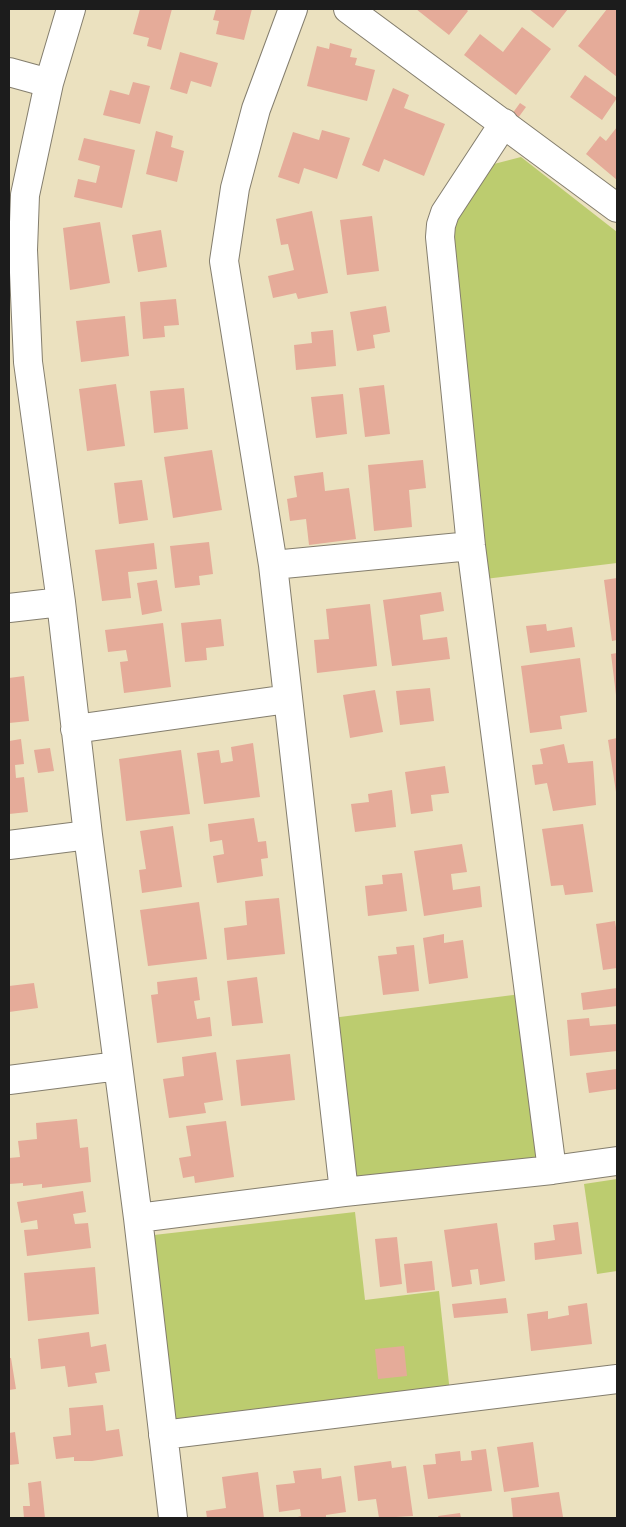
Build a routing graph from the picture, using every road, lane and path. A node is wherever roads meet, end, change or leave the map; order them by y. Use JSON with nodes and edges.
{"nodes":[{"id":1,"x":71,"y":9,"type":"edge"},
{"id":2,"x":293,"y":9,"type":"edge"},
{"id":3,"x":348,"y":9,"type":"edge"},
{"id":4,"x":9,"y":72,"type":"edge"},
{"id":5,"x":49,"y":83,"type":"junction"},
{"id":6,"x":504,"y":123,"type":"junction"},
{"id":7,"x":617,"y":208,"type":"edge"},
{"id":8,"x":19,"y":364,"type":"edge"},
{"id":9,"x":471,"y":546,"type":"junction"},
{"id":10,"x":273,"y":566,"type":"junction"},
{"id":11,"x":60,"y":602,"type":"junction"},
{"id":12,"x":9,"y":608,"type":"edge"},
{"id":13,"x":288,"y":699,"type":"junction"},
{"id":14,"x":75,"y":729,"type":"junction"},
{"id":15,"x":88,"y":835,"type":"junction"},
{"id":16,"x":9,"y":845,"type":"edge"},
{"id":17,"x":118,"y":1066,"type":"junction"},
{"id":18,"x":9,"y":1080,"type":"edge"},
{"id":19,"x":617,"y":1161,"type":"edge"},
{"id":20,"x":552,"y":1170,"type":"junction"},
{"id":21,"x":344,"y":1192,"type":"junction"},
{"id":22,"x":138,"y":1218,"type":"junction"},
{"id":23,"x":617,"y":1379,"type":"edge"},
{"id":24,"x":163,"y":1436,"type":"junction"},
{"id":25,"x":172,"y":1518,"type":"edge"}],
"edges":[{"from":1,"to":5,"type":"street"},
{"from":2,"to":10,"type":"street"},
{"from":3,"to":6,"type":"street"},
{"from":4,"to":5,"type":"street"},
{"from":5,"to":8,"type":"street"},
{"from":6,"to":7,"type":"street"},
{"from":6,"to":9,"type":"street"},
{"from":8,"to":11,"type":"street"},
{"from":9,"to":10,"type":"street"},
{"from":9,"to":20,"type":"street"},
{"from":10,"to":13,"type":"street"},
{"from":11,"to":12,"type":"street"},
{"from":11,"to":14,"type":"street"},
{"from":13,"to":14,"type":"street"},
{"from":13,"to":21,"type":"street"},
{"from":14,"to":15,"type":"street"},
{"from":15,"to":16,"type":"street"},
{"from":15,"to":17,"type":"street"},
{"from":17,"to":18,"type":"street"},
{"from":17,"to":22,"type":"street"},
{"from":19,"to":20,"type":"street"},
{"from":20,"to":21,"type":"street"},
{"from":21,"to":22,"type":"street"},
{"from":22,"to":24,"type":"street"},
{"from":23,"to":24,"type":"street"},
{"from":24,"to":25,"type":"street"}]}
